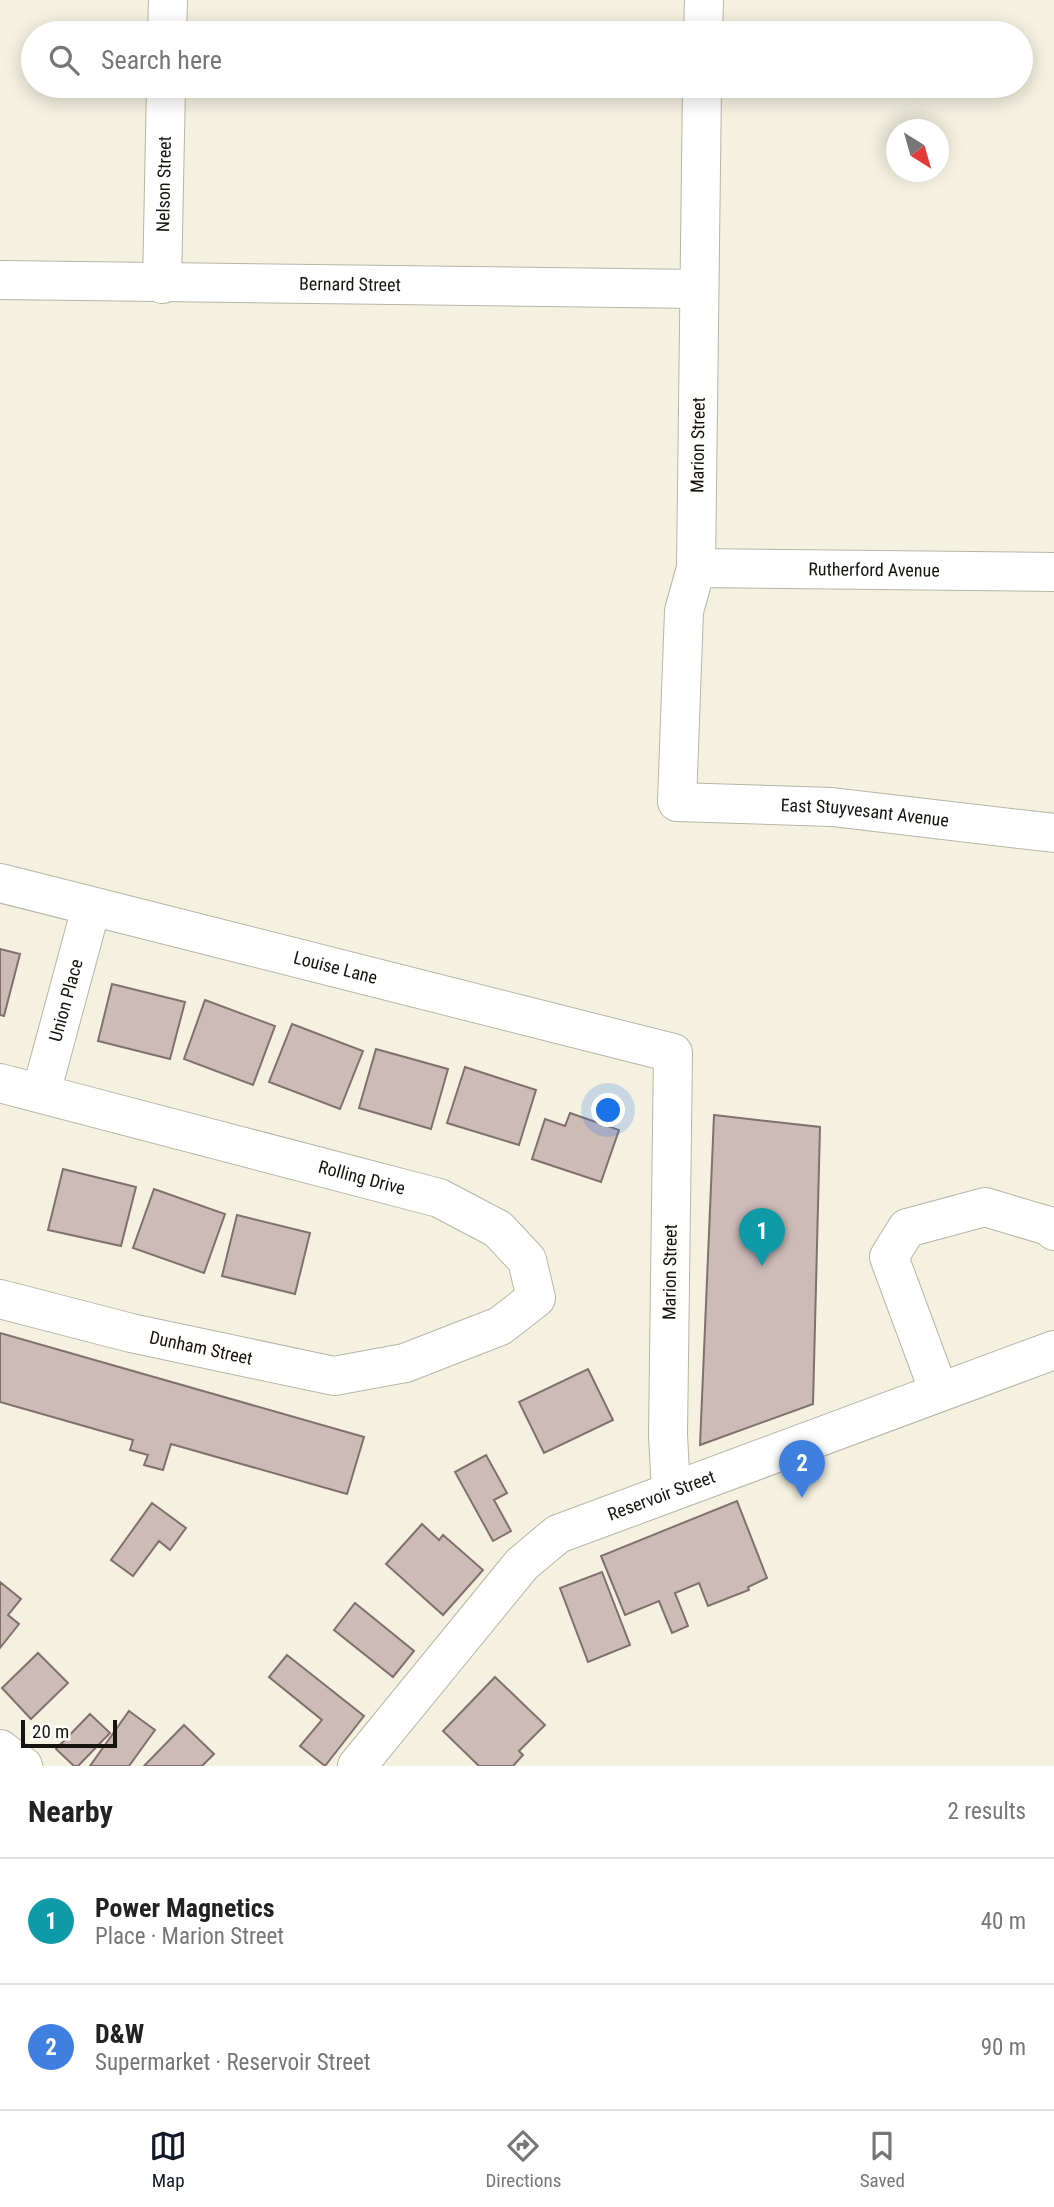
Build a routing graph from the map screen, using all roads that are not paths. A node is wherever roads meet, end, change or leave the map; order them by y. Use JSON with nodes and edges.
{"nodes":[{"id":1,"x":167,"y":0,"type":"edge"},
{"id":2,"x":704,"y":0,"type":"edge"},
{"id":3,"x":167,"y":21,"type":"edge"},
{"id":4,"x":703,"y":21,"type":"edge"},
{"id":5,"x":166,"y":98,"type":"edge"},
{"id":6,"x":702,"y":98,"type":"edge"},
{"id":7,"x":0,"y":280,"type":"edge"},
{"id":8,"x":162,"y":284,"type":"junction"},
{"id":9,"x":699,"y":289,"type":"junction"},
{"id":10,"x":696,"y":568,"type":"junction"},
{"id":11,"x":1054,"y":572,"type":"edge"},
{"id":12,"x":677,"y":802,"type":"joint"},
{"id":13,"x":1054,"y":833,"type":"edge"},
{"id":14,"x":0,"y":883,"type":"edge"},
{"id":15,"x":92,"y":908,"type":"junction"},
{"id":16,"x":673,"y":1053,"type":"joint"},
{"id":17,"x":0,"y":1083,"type":"edge"},
{"id":18,"x":41,"y":1093,"type":"junction"},
{"id":19,"x":1054,"y":1231,"type":"edge"},
{"id":20,"x":0,"y":1298,"type":"edge"},
{"id":21,"x":1054,"y":1350,"type":"edge"},
{"id":22,"x":405,"y":1363,"type":"joint"},
{"id":23,"x":939,"y":1392,"type":"junction"},
{"id":24,"x":671,"y":1491,"type":"junction"},
{"id":25,"x":0,"y":1749,"type":"edge"},
{"id":26,"x":23,"y":1766,"type":"edge"},
{"id":27,"x":357,"y":1766,"type":"edge"}],
"edges":[{"from":1,"to":3,"type":"street"},
{"from":2,"to":4,"type":"street"},
{"from":5,"to":8,"type":"street","name":"Nelson Street"},
{"from":6,"to":9,"type":"street","name":"Marion Street"},
{"from":7,"to":8,"type":"street","name":"Bernard Street"},
{"from":8,"to":9,"type":"street","name":"Bernard Street"},
{"from":9,"to":10,"type":"street","name":"Marion Street"},
{"from":10,"to":11,"type":"street","name":"Rutherford Avenue"},
{"from":10,"to":12,"type":"street","name":"Marion Street"},
{"from":12,"to":13,"type":"street","name":"East Stuyvesant Avenue"},
{"from":14,"to":15,"type":"street","name":"Louise Lane"},
{"from":15,"to":16,"type":"street","name":"Louise Lane"},
{"from":15,"to":18,"type":"street","name":"Union Place"},
{"from":16,"to":24,"type":"street","name":"Marion Street"},
{"from":17,"to":18,"type":"street","name":"Rolling Drive"},
{"from":18,"to":22,"type":"street","name":"Rolling Drive"},
{"from":19,"to":23,"type":"street"},
{"from":20,"to":22,"type":"street","name":"Dunham Street"},
{"from":21,"to":23,"type":"street","name":"Reservoir Street"},
{"from":23,"to":24,"type":"street","name":"Reservoir Street"},
{"from":24,"to":27,"type":"street","name":"Reservoir Street"},
{"from":25,"to":26,"type":"street"}]}
